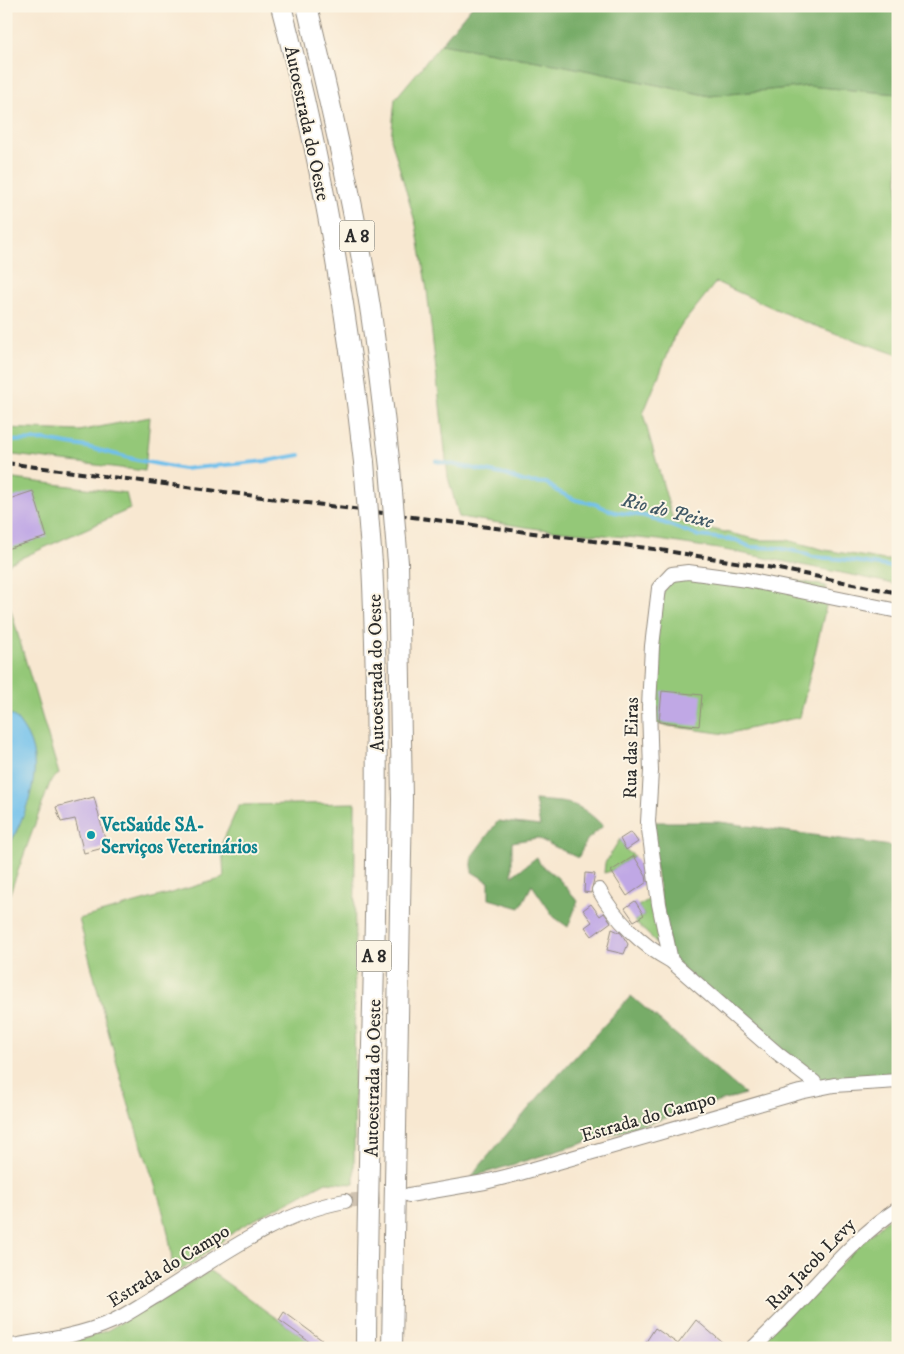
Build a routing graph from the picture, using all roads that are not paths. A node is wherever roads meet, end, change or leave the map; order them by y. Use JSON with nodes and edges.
{"nodes":[{"id":1,"x":281,"y":6,"type":"edge"},
{"id":2,"x":307,"y":6,"type":"edge"},
{"id":3,"x":898,"y":611,"type":"edge"},
{"id":4,"x":599,"y":890,"type":"dead end"},
{"id":5,"x":671,"y":961,"type":"junction"},
{"id":6,"x":898,"y":1081,"type":"edge"},
{"id":7,"x":817,"y":1088,"type":"junction"},
{"id":8,"x":410,"y":1195,"type":"tunnel mouth"},
{"id":9,"x":345,"y":1201,"type":"tunnel mouth"},
{"id":10,"x":898,"y":1209,"type":"edge"},
{"id":11,"x":6,"y":1347,"type":"edge"},
{"id":12,"x":366,"y":1348,"type":"edge"},
{"id":13,"x":392,"y":1348,"type":"edge"},
{"id":14,"x":753,"y":1348,"type":"edge"}],
"edges":[{"from":1,"to":12,"type":"highway","name":"Autoestrada do Oeste","number":"A 8","bridge":true},
{"from":2,"to":13,"type":"highway","name":"Autoestrada do Oeste","number":"A 8","bridge":true},
{"from":3,"to":5,"type":"street","name":"Rua das Eiras"},
{"from":4,"to":5,"type":"street"},
{"from":5,"to":7,"type":"street"},
{"from":6,"to":7,"type":"street","name":"Estrada do Campo"},
{"from":7,"to":8,"type":"street","name":"Estrada do Campo"},
{"from":9,"to":11,"type":"street","name":"Estrada do Campo"},
{"from":10,"to":14,"type":"street","name":"Rua Jacob Levy"}]}
